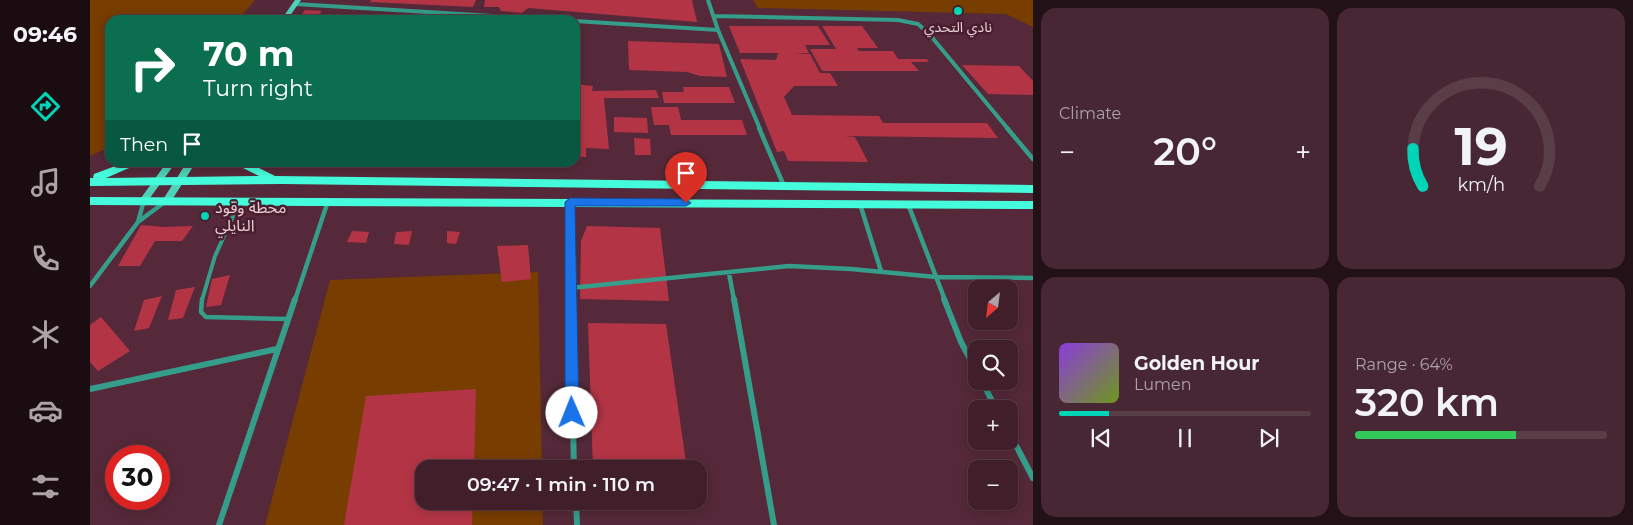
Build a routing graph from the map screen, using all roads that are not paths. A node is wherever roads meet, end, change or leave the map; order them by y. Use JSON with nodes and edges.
{"nodes":[{"id":1,"x":708,"y":0,"type":"edge"},
{"id":2,"x":297,"y":2,"type":"edge"},
{"id":3,"x":288,"y":15,"type":"edge"},
{"id":4,"x":486,"y":15,"type":"edge"},
{"id":5,"x":714,"y":16,"type":"junction"},
{"id":6,"x":580,"y":21,"type":"edge"},
{"id":7,"x":718,"y":30,"type":"junction"},
{"id":8,"x":1033,"y":159,"type":"edge"},
{"id":9,"x":126,"y":167,"type":"edge"},
{"id":10,"x":169,"y":167,"type":"edge"},
{"id":11,"x":189,"y":167,"type":"edge"},
{"id":12,"x":245,"y":167,"type":"edge"},
{"id":13,"x":90,"y":180,"type":"edge"},
{"id":14,"x":282,"y":180,"type":"junction"},
{"id":15,"x":159,"y":181,"type":"junction"},
{"id":16,"x":180,"y":181,"type":"junction"},
{"id":17,"x":784,"y":186,"type":"junction"},
{"id":18,"x":1033,"y":189,"type":"edge"},
{"id":19,"x":144,"y":200,"type":"junction"},
{"id":20,"x":240,"y":200,"type":"junction"},
{"id":21,"x":328,"y":200,"type":"junction"},
{"id":22,"x":90,"y":201,"type":"edge"},
{"id":23,"x":167,"y":201,"type":"junction"},
{"id":24,"x":570,"y":202,"type":"junction"},
{"id":25,"x":860,"y":204,"type":"junction"},
{"id":26,"x":908,"y":204,"type":"junction"},
{"id":27,"x":1033,"y":205,"type":"edge"},
{"id":28,"x":138,"y":222,"type":"junction"},
{"id":29,"x":880,"y":272,"type":"junction"},
{"id":30,"x":729,"y":273,"type":"junction"},
{"id":31,"x":936,"y":277,"type":"junction"},
{"id":32,"x":1033,"y":278,"type":"edge"},
{"id":33,"x":90,"y":286,"type":"edge"},
{"id":34,"x":570,"y":288,"type":"junction"},
{"id":35,"x":288,"y":319,"type":"junction"},
{"id":36,"x":277,"y":349,"type":"junction"},
{"id":37,"x":968,"y":355,"type":"edge"},
{"id":38,"x":90,"y":389,"type":"edge"},
{"id":39,"x":1018,"y":449,"type":"edge"},
{"id":40,"x":574,"y":460,"type":"edge"},
{"id":41,"x":1033,"y":478,"type":"edge"},
{"id":42,"x":576,"y":510,"type":"edge"},
{"id":43,"x":219,"y":525,"type":"edge"},
{"id":44,"x":577,"y":525,"type":"edge"},
{"id":45,"x":774,"y":525,"type":"edge"}],
"edges":[{"from":1,"to":5,"type":"street"},
{"from":2,"to":3,"type":"main road"},
{"from":2,"to":4,"type":"street"},
{"from":5,"to":7,"type":"street"},
{"from":5,"to":8,"type":"street"},
{"from":6,"to":7,"type":"street"},
{"from":7,"to":17,"type":"street"},
{"from":9,"to":13,"type":"main road"},
{"from":10,"to":15,"type":"main road"},
{"from":11,"to":16,"type":"main road"},
{"from":12,"to":14,"type":"main road"},
{"from":13,"to":15,"type":"main road"},
{"from":14,"to":16,"type":"main road"},
{"from":14,"to":17,"type":"main road"},
{"from":15,"to":16,"type":"main road"},
{"from":15,"to":19,"type":"main road"},
{"from":16,"to":23,"type":"main road"},
{"from":17,"to":18,"type":"main road"},
{"from":19,"to":22,"type":"main road"},
{"from":19,"to":23,"type":"main road"},
{"from":19,"to":28,"type":"street"},
{"from":20,"to":21,"type":"main road"},
{"from":20,"to":23,"type":"main road"},
{"from":20,"to":35,"type":"lane"},
{"from":21,"to":24,"type":"main road"},
{"from":21,"to":35,"type":"street"},
{"from":23,"to":28,"type":"street"},
{"from":24,"to":25,"type":"main road"},
{"from":24,"to":34,"type":"street"},
{"from":25,"to":26,"type":"main road"},
{"from":25,"to":29,"type":"street"},
{"from":26,"to":27,"type":"main road"},
{"from":26,"to":31,"type":"street"},
{"from":28,"to":33,"type":"street"},
{"from":29,"to":30,"type":"street"},
{"from":29,"to":31,"type":"street"},
{"from":30,"to":34,"type":"street"},
{"from":30,"to":45,"type":"street"},
{"from":31,"to":32,"type":"street"},
{"from":31,"to":37,"type":"street"},
{"from":34,"to":40,"type":"street"},
{"from":35,"to":36,"type":"street"},
{"from":36,"to":38,"type":"street"},
{"from":36,"to":43,"type":"street"},
{"from":39,"to":41,"type":"street"},
{"from":42,"to":44,"type":"street"}]}
